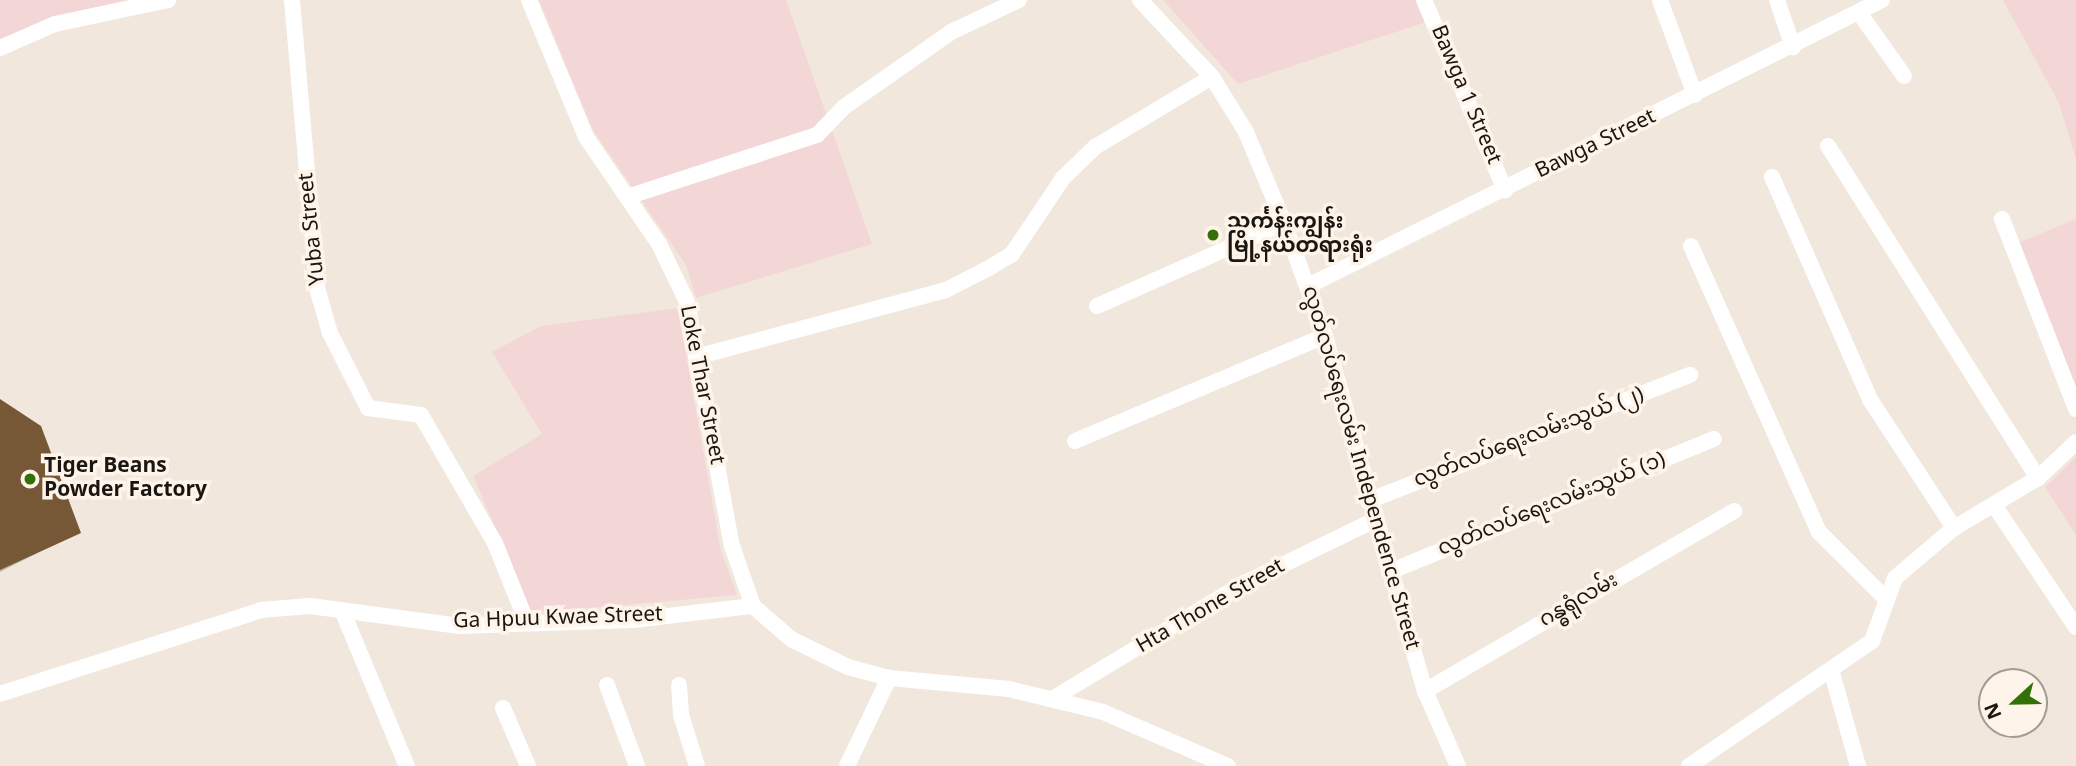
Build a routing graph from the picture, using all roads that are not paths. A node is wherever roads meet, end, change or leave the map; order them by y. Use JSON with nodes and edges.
{"nodes":[{"id":1,"x":168,"y":0,"type":"edge"},
{"id":2,"x":292,"y":0,"type":"edge"},
{"id":3,"x":528,"y":0,"type":"edge"},
{"id":4,"x":1019,"y":0,"type":"edge"},
{"id":5,"x":1140,"y":0,"type":"edge"},
{"id":6,"x":1424,"y":0,"type":"edge"},
{"id":7,"x":1660,"y":0,"type":"edge"},
{"id":8,"x":1777,"y":0,"type":"edge"},
{"id":9,"x":1882,"y":0,"type":"edge"},
{"id":10,"x":1860,"y":14,"type":"junction"},
{"id":11,"x":1793,"y":47,"type":"junction"},
{"id":12,"x":0,"y":48,"type":"edge"},
{"id":13,"x":1904,"y":76,"type":"dead end"},
{"id":14,"x":1212,"y":77,"type":"junction"},
{"id":15,"x":1695,"y":95,"type":"junction"},
{"id":16,"x":1828,"y":146,"type":"dead end"},
{"id":17,"x":1772,"y":177,"type":"dead end"},
{"id":18,"x":1505,"y":190,"type":"junction"},
{"id":19,"x":628,"y":197,"type":"junction"},
{"id":20,"x":2003,"y":219,"type":"dead end"},
{"id":21,"x":1284,"y":223,"type":"junction"},
{"id":22,"x":1691,"y":246,"type":"dead end"},
{"id":23,"x":1308,"y":286,"type":"junction"},
{"id":24,"x":1097,"y":306,"type":"dead end"},
{"id":25,"x":1325,"y":336,"type":"junction"},
{"id":26,"x":696,"y":357,"type":"junction"},
{"id":27,"x":1690,"y":375,"type":"dead end"},
{"id":28,"x":2076,"y":409,"type":"edge"},
{"id":29,"x":1714,"y":439,"type":"dead end"},
{"id":30,"x":1075,"y":441,"type":"dead end"},
{"id":31,"x":2076,"y":442,"type":"edge"},
{"id":32,"x":2038,"y":478,"type":"junction"},
{"id":33,"x":1368,"y":501,"type":"junction"},
{"id":34,"x":1994,"y":505,"type":"junction"},
{"id":35,"x":1734,"y":511,"type":"dead end"},
{"id":36,"x":1373,"y":521,"type":"junction"},
{"id":37,"x":1954,"y":528,"type":"junction"},
{"id":38,"x":1389,"y":572,"type":"junction"},
{"id":39,"x":1887,"y":600,"type":"junction"},
{"id":40,"x":753,"y":606,"type":"junction"},
{"id":41,"x":344,"y":615,"type":"junction"},
{"id":42,"x":527,"y":623,"type":"junction"},
{"id":43,"x":2076,"y":627,"type":"edge"},
{"id":44,"x":1832,"y":673,"type":"junction"},
{"id":45,"x":890,"y":678,"type":"junction"},
{"id":46,"x":607,"y":685,"type":"dead end"},
{"id":47,"x":679,"y":685,"type":"dead end"},
{"id":48,"x":1425,"y":691,"type":"junction"},
{"id":49,"x":0,"y":694,"type":"edge"},
{"id":50,"x":1052,"y":699,"type":"junction"},
{"id":51,"x":503,"y":708,"type":"dead end"},
{"id":52,"x":407,"y":766,"type":"edge"},
{"id":53,"x":528,"y":766,"type":"edge"},
{"id":54,"x":637,"y":766,"type":"edge"},
{"id":55,"x":697,"y":766,"type":"edge"},
{"id":56,"x":847,"y":766,"type":"edge"},
{"id":57,"x":1228,"y":766,"type":"edge"},
{"id":58,"x":1458,"y":766,"type":"edge"},
{"id":59,"x":1689,"y":766,"type":"edge"},
{"id":60,"x":1858,"y":766,"type":"edge"}],
"edges":[{"from":1,"to":12,"type":"street"},
{"from":2,"to":42,"type":"street","name":"Yuba Street"},
{"from":3,"to":19,"type":"street","name":"Loke Thar Street"},
{"from":4,"to":19,"type":"street"},
{"from":5,"to":14,"type":"street","name":"လွတ်လပ်ရေးလမ်း Independence Street"},
{"from":6,"to":18,"type":"street","name":"Bawga 1 Street"},
{"from":7,"to":15,"type":"street"},
{"from":8,"to":11,"type":"street"},
{"from":9,"to":10,"type":"street","name":"Bawga Street"},
{"from":10,"to":11,"type":"street","name":"Bawga Street"},
{"from":10,"to":13,"type":"street"},
{"from":11,"to":15,"type":"street","name":"Bawga Street"},
{"from":14,"to":21,"type":"street","name":"လွတ်လပ်ရေးလမ်း Independence Street"},
{"from":14,"to":26,"type":"street"},
{"from":15,"to":18,"type":"street","name":"Bawga Street"},
{"from":16,"to":32,"type":"street"},
{"from":17,"to":37,"type":"street"},
{"from":18,"to":23,"type":"street","name":"Bawga Street"},
{"from":19,"to":26,"type":"street","name":"Loke Thar Street"},
{"from":20,"to":28,"type":"street"},
{"from":21,"to":23,"type":"street","name":"လွတ်လပ်ရေးလမ်း Independence Street"},
{"from":21,"to":24,"type":"street"},
{"from":22,"to":39,"type":"street"},
{"from":23,"to":25,"type":"street","name":"လွတ်လပ်ရေးလမ်း Independence Street"},
{"from":25,"to":30,"type":"street"},
{"from":25,"to":33,"type":"street","name":"လွတ်လပ်ရေးလမ်း Independence Street"},
{"from":26,"to":40,"type":"street","name":"Loke Thar Street"},
{"from":27,"to":33,"type":"street","name":"လွတ်လပ်ရေးလမ်းသွယ် (၂)"},
{"from":29,"to":38,"type":"street","name":"လွတ်လပ်ရေးလမ်းသွယ် (၁)"},
{"from":31,"to":32,"type":"street"},
{"from":32,"to":34,"type":"street"},
{"from":33,"to":36,"type":"street","name":"လွတ်လပ်ရေးလမ်း Independence Street"},
{"from":34,"to":37,"type":"street"},
{"from":34,"to":43,"type":"street"},
{"from":35,"to":48,"type":"street","name":"ဂန္ဓရုံလမ်း"},
{"from":36,"to":38,"type":"street","name":"လွတ်လပ်ရေးလမ်း Independence Street"},
{"from":36,"to":50,"type":"street","name":"Hta Thone Street"},
{"from":37,"to":39,"type":"street"},
{"from":38,"to":48,"type":"street","name":"လွတ်လပ်ရေးလမ်း Independence Street"},
{"from":39,"to":44,"type":"street"},
{"from":40,"to":42,"type":"street","name":"Ga Hpuu Kwae Street"},
{"from":40,"to":45,"type":"street","name":"Loke Thar Street"},
{"from":41,"to":42,"type":"street","name":"Ga Hpuu Kwae Street"},
{"from":41,"to":49,"type":"street","name":"Ga Hpuu Kwae Street"},
{"from":41,"to":52,"type":"street"},
{"from":44,"to":59,"type":"street"},
{"from":44,"to":60,"type":"street"},
{"from":45,"to":50,"type":"street","name":"Loke Thar Street"},
{"from":45,"to":56,"type":"street"},
{"from":46,"to":54,"type":"street"},
{"from":47,"to":55,"type":"street"},
{"from":48,"to":58,"type":"street","name":"လွတ်လပ်ရေးလမ်း Independence Street"},
{"from":50,"to":57,"type":"street","name":"Loke Thar Street"},
{"from":51,"to":53,"type":"street"}]}
